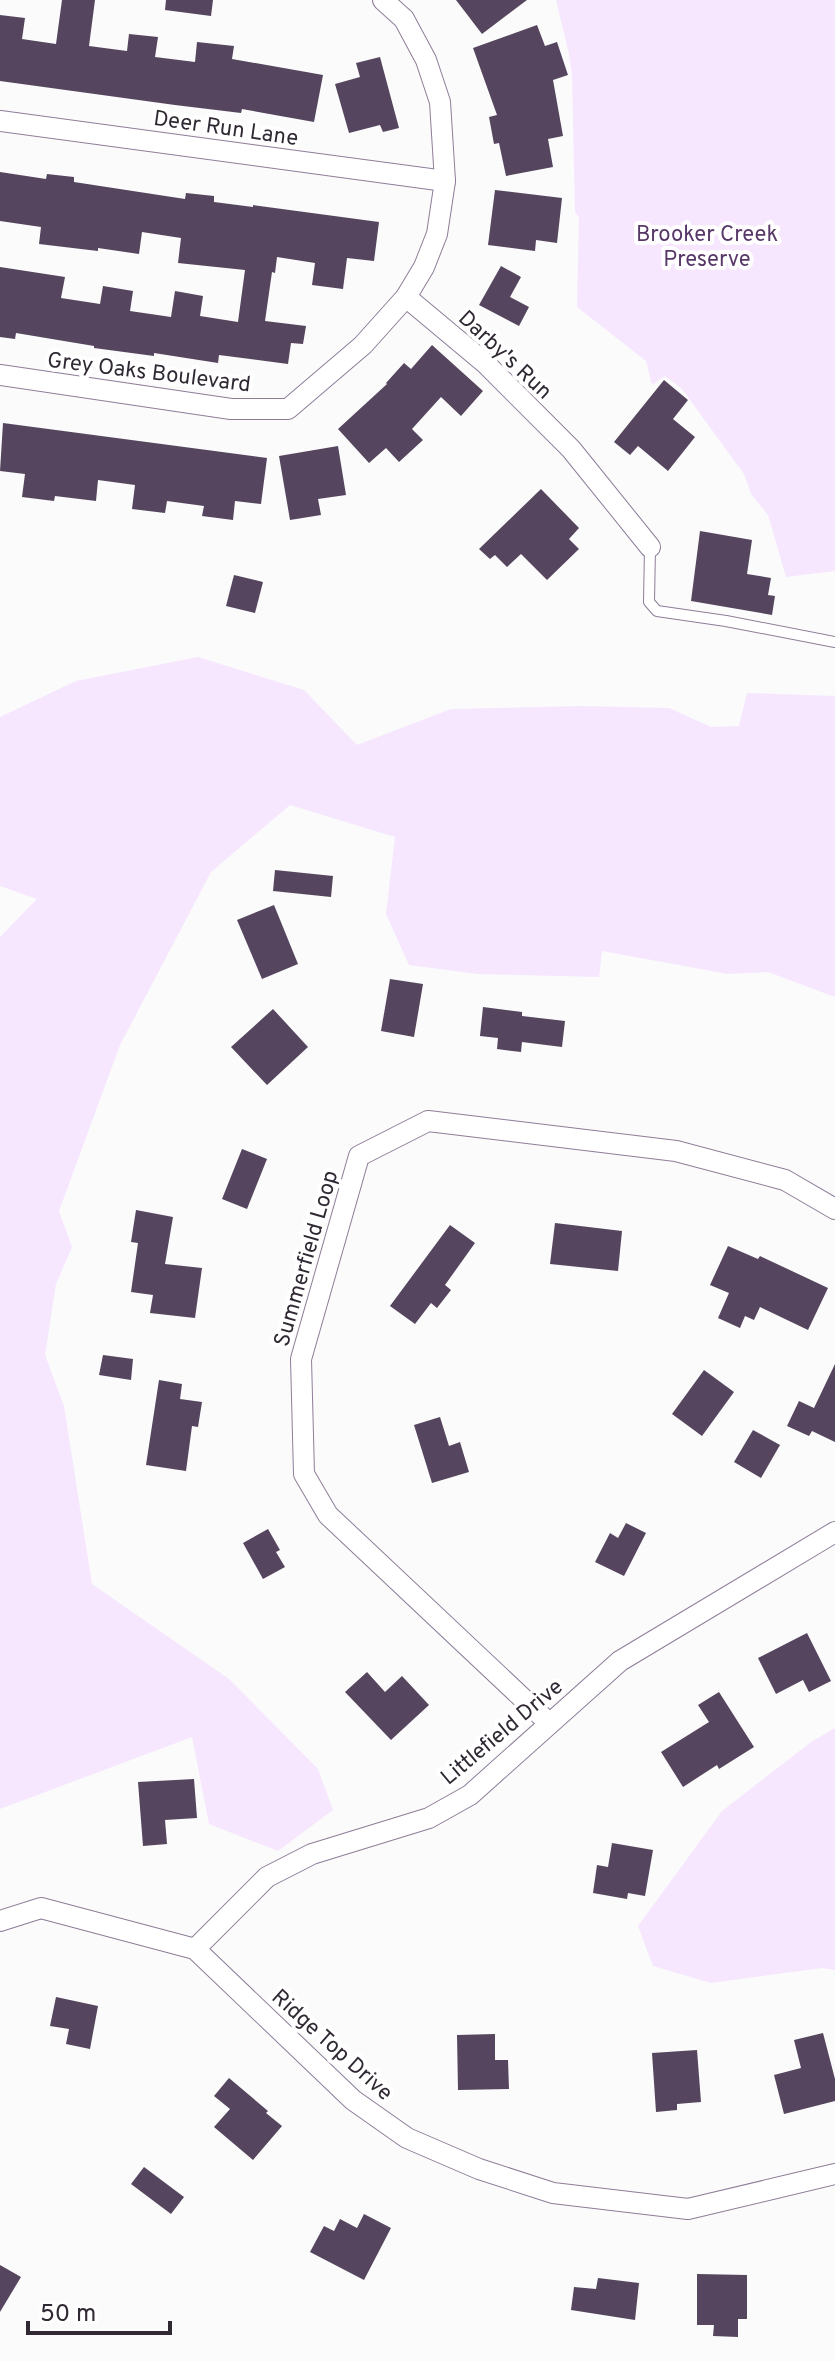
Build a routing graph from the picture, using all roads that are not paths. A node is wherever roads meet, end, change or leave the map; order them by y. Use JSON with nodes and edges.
{"nodes":[{"id":1,"x":383,"y":0,"type":"edge"},
{"id":2,"x":0,"y":121,"type":"edge"},
{"id":3,"x":445,"y":181,"type":"junction"},
{"id":4,"x":406,"y":297,"type":"junction"},
{"id":5,"x":0,"y":375,"type":"edge"},
{"id":6,"x":650,"y":547,"type":"joint"},
{"id":7,"x":835,"y":642,"type":"edge"},
{"id":8,"x":835,"y":1209,"type":"edge"},
{"id":9,"x":835,"y":1532,"type":"edge"},
{"id":10,"x":549,"y":1723,"type":"junction"},
{"id":11,"x":0,"y":1921,"type":"edge"},
{"id":12,"x":195,"y":1949,"type":"junction"},
{"id":13,"x":835,"y":2174,"type":"edge"}],
"edges":[{"from":1,"to":3,"type":"street","name":"Grey Oaks Boulevard"},
{"from":2,"to":3,"type":"street","name":"Deer Run Lane"},
{"from":3,"to":4,"type":"street","name":"Grey Oaks Boulevard"},
{"from":4,"to":5,"type":"street","name":"Grey Oaks Boulevard"},
{"from":4,"to":6,"type":"street","name":"Darby's Run"},
{"from":6,"to":7,"type":"lane"},
{"from":8,"to":10,"type":"street","name":"Summerfield Loop"},
{"from":9,"to":10,"type":"street","name":"Littlefield Drive"},
{"from":10,"to":12,"type":"street","name":"Littlefield Drive"},
{"from":11,"to":12,"type":"street","name":"Ridge Top Drive"},
{"from":12,"to":13,"type":"street","name":"Ridge Top Drive"}]}
